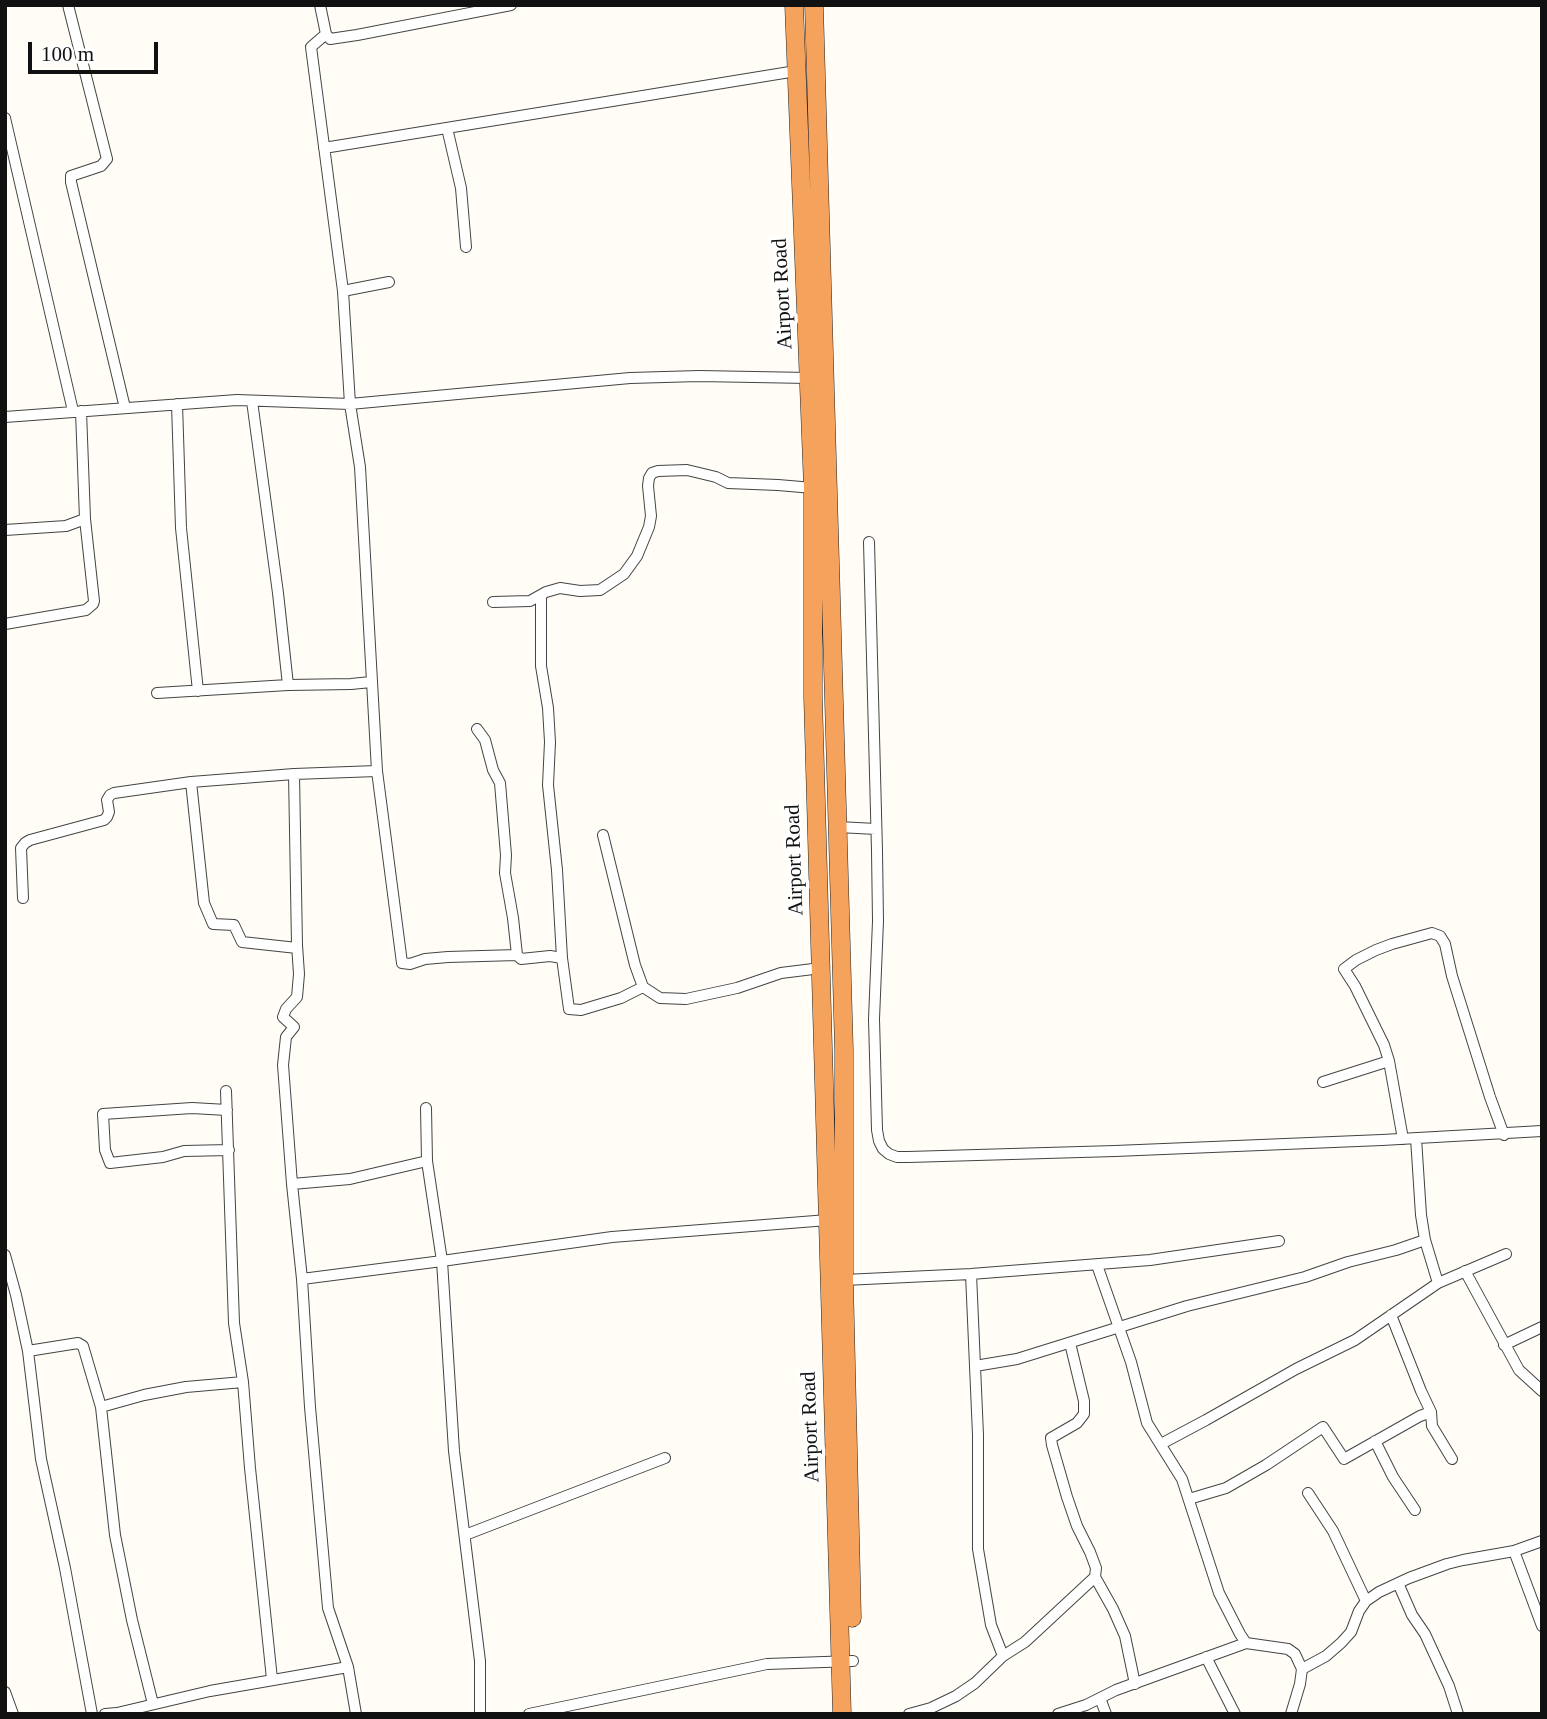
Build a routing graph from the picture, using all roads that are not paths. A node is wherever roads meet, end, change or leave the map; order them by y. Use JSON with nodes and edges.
{"nodes":[{"id":1,"x":68,"y":5,"type":"edge"},
{"id":2,"x":320,"y":5,"type":"edge"},
{"id":3,"x":511,"y":5,"type":"edge"},
{"id":4,"x":794,"y":5,"type":"edge"},
{"id":5,"x":814,"y":5,"type":"edge"},
{"id":6,"x":326,"y":34,"type":"junction"},
{"id":7,"x":796,"y":71,"type":"junction"},
{"id":8,"x":5,"y":118,"type":"edge"},
{"id":9,"x":447,"y":128,"type":"junction"},
{"id":10,"x":324,"y":148,"type":"junction"},
{"id":11,"x":466,"y":247,"type":"dead end"},
{"id":12,"x":389,"y":282,"type":"dead end"},
{"id":13,"x":343,"y":291,"type":"junction"},
{"id":14,"x":809,"y":378,"type":"junction"},
{"id":15,"x":252,"y":401,"type":"junction"},
{"id":16,"x":177,"y":404,"type":"junction"},
{"id":17,"x":350,"y":404,"type":"junction"},
{"id":18,"x":125,"y":408,"type":"junction"},
{"id":19,"x":77,"y":411,"type":"junction"},
{"id":20,"x":5,"y":417,"type":"edge"},
{"id":21,"x":813,"y":488,"type":"junction"},
{"id":22,"x":86,"y":519,"type":"junction"},
{"id":23,"x":5,"y":530,"type":"edge"},
{"id":24,"x":869,"y":541,"type":"dead end"},
{"id":25,"x":541,"y":595,"type":"junction"},
{"id":26,"x":493,"y":602,"type":"dead end"},
{"id":27,"x":5,"y":624,"type":"edge"},
{"id":28,"x":371,"y":682,"type":"junction"},
{"id":29,"x":288,"y":685,"type":"junction"},
{"id":30,"x":198,"y":691,"type":"junction"},
{"id":31,"x":157,"y":693,"type":"dead end"},
{"id":32,"x":477,"y":729,"type":"dead end"},
{"id":33,"x":377,"y":771,"type":"junction"},
{"id":34,"x":294,"y":774,"type":"junction"},
{"id":35,"x":191,"y":782,"type":"junction"},
{"id":36,"x":838,"y":827,"type":"junction"},
{"id":37,"x":876,"y":828,"type":"junction"},
{"id":38,"x":603,"y":835,"type":"dead end"},
{"id":39,"x":23,"y":898,"type":"dead end"},
{"id":40,"x":298,"y":948,"type":"junction"},
{"id":41,"x":517,"y":955,"type":"junction"},
{"id":42,"x":562,"y":958,"type":"junction"},
{"id":43,"x":821,"y":968,"type":"junction"},
{"id":44,"x":643,"y":986,"type":"junction"},
{"id":45,"x":1389,"y":1061,"type":"junction"},
{"id":46,"x":1323,"y":1082,"type":"dead end"},
{"id":47,"x":226,"y":1091,"type":"dead end"},
{"id":48,"x":426,"y":1108,"type":"dead end"},
{"id":49,"x":227,"y":1110,"type":"junction"},
{"id":50,"x":1542,"y":1131,"type":"edge"},
{"id":51,"x":1504,"y":1135,"type":"junction"},
{"id":52,"x":1416,"y":1138,"type":"junction"},
{"id":53,"x":1403,"y":1139,"type":"junction"},
{"id":54,"x":229,"y":1150,"type":"junction"},
{"id":55,"x":427,"y":1161,"type":"junction"},
{"id":56,"x":292,"y":1184,"type":"junction"},
{"id":57,"x":828,"y":1220,"type":"junction"},
{"id":58,"x":1425,"y":1240,"type":"junction"},
{"id":59,"x":1279,"y":1241,"type":"dead end"},
{"id":60,"x":1506,"y":1254,"type":"dead end"},
{"id":61,"x":5,"y":1255,"type":"edge"},
{"id":62,"x":442,"y":1261,"type":"junction"},
{"id":63,"x":1097,"y":1265,"type":"junction"},
{"id":64,"x":1465,"y":1271,"type":"junction"},
{"id":65,"x":971,"y":1273,"type":"junction"},
{"id":66,"x":302,"y":1279,"type":"junction"},
{"id":67,"x":844,"y":1280,"type":"junction"},
{"id":68,"x":1438,"y":1283,"type":"junction"},
{"id":69,"x":1391,"y":1315,"type":"junction"},
{"id":70,"x":1118,"y":1327,"type":"junction"},
{"id":71,"x":1542,"y":1327,"type":"edge"},
{"id":72,"x":1070,"y":1343,"type":"junction"},
{"id":73,"x":1504,"y":1345,"type":"junction"},
{"id":74,"x":28,"y":1351,"type":"junction"},
{"id":75,"x":975,"y":1366,"type":"junction"},
{"id":76,"x":243,"y":1382,"type":"junction"},
{"id":77,"x":1542,"y":1391,"type":"edge"},
{"id":78,"x":101,"y":1407,"type":"junction"},
{"id":79,"x":1431,"y":1412,"type":"junction"},
{"id":80,"x":1375,"y":1441,"type":"junction"},
{"id":81,"x":1161,"y":1444,"type":"junction"},
{"id":82,"x":665,"y":1458,"type":"dead end"},
{"id":83,"x":1452,"y":1459,"type":"dead end"},
{"id":84,"x":1308,"y":1493,"type":"dead end"},
{"id":85,"x":1189,"y":1499,"type":"junction"},
{"id":86,"x":1415,"y":1510,"type":"dead end"},
{"id":87,"x":465,"y":1535,"type":"junction"},
{"id":88,"x":1542,"y":1541,"type":"edge"},
{"id":89,"x":1514,"y":1551,"type":"junction"},
{"id":90,"x":1095,"y":1577,"type":"junction"},
{"id":91,"x":1398,"y":1583,"type":"junction"},
{"id":92,"x":1366,"y":1601,"type":"junction"},
{"id":93,"x":1542,"y":1626,"type":"edge"},
{"id":94,"x":1247,"y":1643,"type":"junction"},
{"id":95,"x":1003,"y":1656,"type":"junction"},
{"id":96,"x":1206,"y":1657,"type":"junction"},
{"id":97,"x":847,"y":1661,"type":"junction"},
{"id":98,"x":348,"y":1667,"type":"junction"},
{"id":99,"x":1302,"y":1669,"type":"junction"},
{"id":100,"x":272,"y":1679,"type":"junction"},
{"id":101,"x":1135,"y":1684,"type":"junction"},
{"id":102,"x":5,"y":1692,"type":"edge"},
{"id":103,"x":1100,"y":1698,"type":"junction"},
{"id":104,"x":153,"y":1704,"type":"junction"},
{"id":105,"x":117,"y":1713,"type":"edge"},
{"id":106,"x":13,"y":1714,"type":"edge"},
{"id":107,"x":92,"y":1714,"type":"edge"},
{"id":108,"x":105,"y":1714,"type":"edge"},
{"id":109,"x":356,"y":1714,"type":"edge"},
{"id":110,"x":480,"y":1714,"type":"edge"},
{"id":111,"x":529,"y":1714,"type":"edge"},
{"id":112,"x":842,"y":1714,"type":"edge"},
{"id":113,"x":854,"y":1714,"type":"edge"},
{"id":114,"x":909,"y":1714,"type":"edge"},
{"id":115,"x":1058,"y":1714,"type":"edge"},
{"id":116,"x":1106,"y":1714,"type":"edge"},
{"id":117,"x":1235,"y":1714,"type":"edge"},
{"id":118,"x":1291,"y":1714,"type":"edge"},
{"id":119,"x":1458,"y":1714,"type":"edge"}],
"edges":[{"from":1,"to":18,"type":"street"},
{"from":2,"to":6,"type":"street"},
{"from":3,"to":6,"type":"street"},
{"from":4,"to":7,"type":"highway","name":"Airport Road"},
{"from":5,"to":36,"type":"highway","name":"Airport Road"},
{"from":6,"to":10,"type":"street"},
{"from":7,"to":9,"type":"street"},
{"from":7,"to":14,"type":"highway","name":"Airport Road"},
{"from":8,"to":19,"type":"street"},
{"from":9,"to":10,"type":"street"},
{"from":9,"to":11,"type":"street"},
{"from":10,"to":13,"type":"street"},
{"from":12,"to":13,"type":"street"},
{"from":13,"to":17,"type":"street"},
{"from":14,"to":17,"type":"street"},
{"from":14,"to":21,"type":"highway","name":"Airport Road"},
{"from":15,"to":16,"type":"street"},
{"from":15,"to":17,"type":"street"},
{"from":15,"to":29,"type":"street"},
{"from":16,"to":18,"type":"street"},
{"from":16,"to":30,"type":"street"},
{"from":17,"to":28,"type":"street"},
{"from":18,"to":19,"type":"street"},
{"from":19,"to":20,"type":"street"},
{"from":19,"to":22,"type":"street"},
{"from":21,"to":25,"type":"street"},
{"from":21,"to":43,"type":"highway","name":"Airport Road"},
{"from":22,"to":23,"type":"street"},
{"from":22,"to":27,"type":"street"},
{"from":24,"to":37,"type":"street"},
{"from":25,"to":26,"type":"street"},
{"from":25,"to":42,"type":"street"},
{"from":28,"to":29,"type":"street"},
{"from":28,"to":33,"type":"street"},
{"from":29,"to":30,"type":"street"},
{"from":30,"to":31,"type":"street"},
{"from":32,"to":41,"type":"street"},
{"from":33,"to":34,"type":"street"},
{"from":33,"to":41,"type":"street"},
{"from":34,"to":35,"type":"street"},
{"from":34,"to":40,"type":"street"},
{"from":35,"to":39,"type":"street"},
{"from":35,"to":40,"type":"street"},
{"from":36,"to":37,"type":"street"},
{"from":36,"to":67,"type":"highway","name":"Airport Road"},
{"from":37,"to":53,"type":"street"},
{"from":38,"to":44,"type":"street"},
{"from":40,"to":56,"type":"street"},
{"from":41,"to":42,"type":"street"},
{"from":42,"to":44,"type":"street"},
{"from":43,"to":44,"type":"street"},
{"from":43,"to":57,"type":"highway","name":"Airport Road"},
{"from":45,"to":46,"type":"street"},
{"from":45,"to":51,"type":"street"},
{"from":45,"to":53,"type":"street"},
{"from":47,"to":49,"type":"street"},
{"from":48,"to":55,"type":"street"},
{"from":49,"to":54,"type":"street"},
{"from":49,"to":54,"type":"street"},
{"from":50,"to":51,"type":"street"},
{"from":51,"to":52,"type":"street"},
{"from":52,"to":53,"type":"street"},
{"from":52,"to":58,"type":"street"},
{"from":54,"to":76,"type":"street"},
{"from":55,"to":56,"type":"street"},
{"from":55,"to":62,"type":"street"},
{"from":56,"to":66,"type":"street"},
{"from":57,"to":62,"type":"street"},
{"from":57,"to":97,"type":"highway","name":"Airport Road"},
{"from":58,"to":68,"type":"street"},
{"from":58,"to":70,"type":"street"},
{"from":59,"to":63,"type":"street"},
{"from":60,"to":64,"type":"street"},
{"from":61,"to":74,"type":"street"},
{"from":62,"to":66,"type":"street"},
{"from":62,"to":87,"type":"street"},
{"from":63,"to":65,"type":"street"},
{"from":63,"to":70,"type":"street"},
{"from":64,"to":68,"type":"street"},
{"from":64,"to":73,"type":"street"},
{"from":65,"to":67,"type":"street"},
{"from":65,"to":75,"type":"street"},
{"from":66,"to":98,"type":"street"},
{"from":67,"to":97,"type":"highway","name":"Airport Road"},
{"from":68,"to":69,"type":"street"},
{"from":69,"to":79,"type":"street"},
{"from":69,"to":81,"type":"street"},
{"from":70,"to":72,"type":"street"},
{"from":70,"to":81,"type":"street"},
{"from":71,"to":73,"type":"street"},
{"from":72,"to":75,"type":"street"},
{"from":72,"to":90,"type":"street"},
{"from":73,"to":77,"type":"street"},
{"from":74,"to":78,"type":"street"},
{"from":74,"to":107,"type":"street"},
{"from":75,"to":95,"type":"street"},
{"from":76,"to":78,"type":"street"},
{"from":76,"to":100,"type":"street"},
{"from":78,"to":104,"type":"street"},
{"from":79,"to":80,"type":"street"},
{"from":79,"to":83,"type":"street"},
{"from":80,"to":85,"type":"street"},
{"from":80,"to":86,"type":"street"},
{"from":81,"to":85,"type":"street"},
{"from":82,"to":87,"type":"street"},
{"from":84,"to":92,"type":"street"},
{"from":85,"to":94,"type":"street"},
{"from":87,"to":110,"type":"street"},
{"from":88,"to":89,"type":"street"},
{"from":89,"to":91,"type":"street"},
{"from":89,"to":93,"type":"street"},
{"from":90,"to":95,"type":"street"},
{"from":90,"to":101,"type":"street"},
{"from":91,"to":92,"type":"street"},
{"from":91,"to":119,"type":"street"},
{"from":92,"to":99,"type":"street"},
{"from":94,"to":96,"type":"street"},
{"from":94,"to":99,"type":"street"},
{"from":95,"to":114,"type":"street"},
{"from":96,"to":101,"type":"street"},
{"from":96,"to":117,"type":"street"},
{"from":97,"to":111,"type":"street"},
{"from":97,"to":112,"type":"highway","name":"Airport Road"},
{"from":97,"to":113,"type":"highway","name":"Airport Road"},
{"from":98,"to":100,"type":"street"},
{"from":98,"to":109,"type":"street"},
{"from":99,"to":118,"type":"street"},
{"from":100,"to":104,"type":"street"},
{"from":101,"to":103,"type":"street"},
{"from":102,"to":106,"type":"street"},
{"from":103,"to":115,"type":"street"},
{"from":103,"to":116,"type":"street"},
{"from":104,"to":105,"type":"street"},
{"from":105,"to":108,"type":"street"}]}
